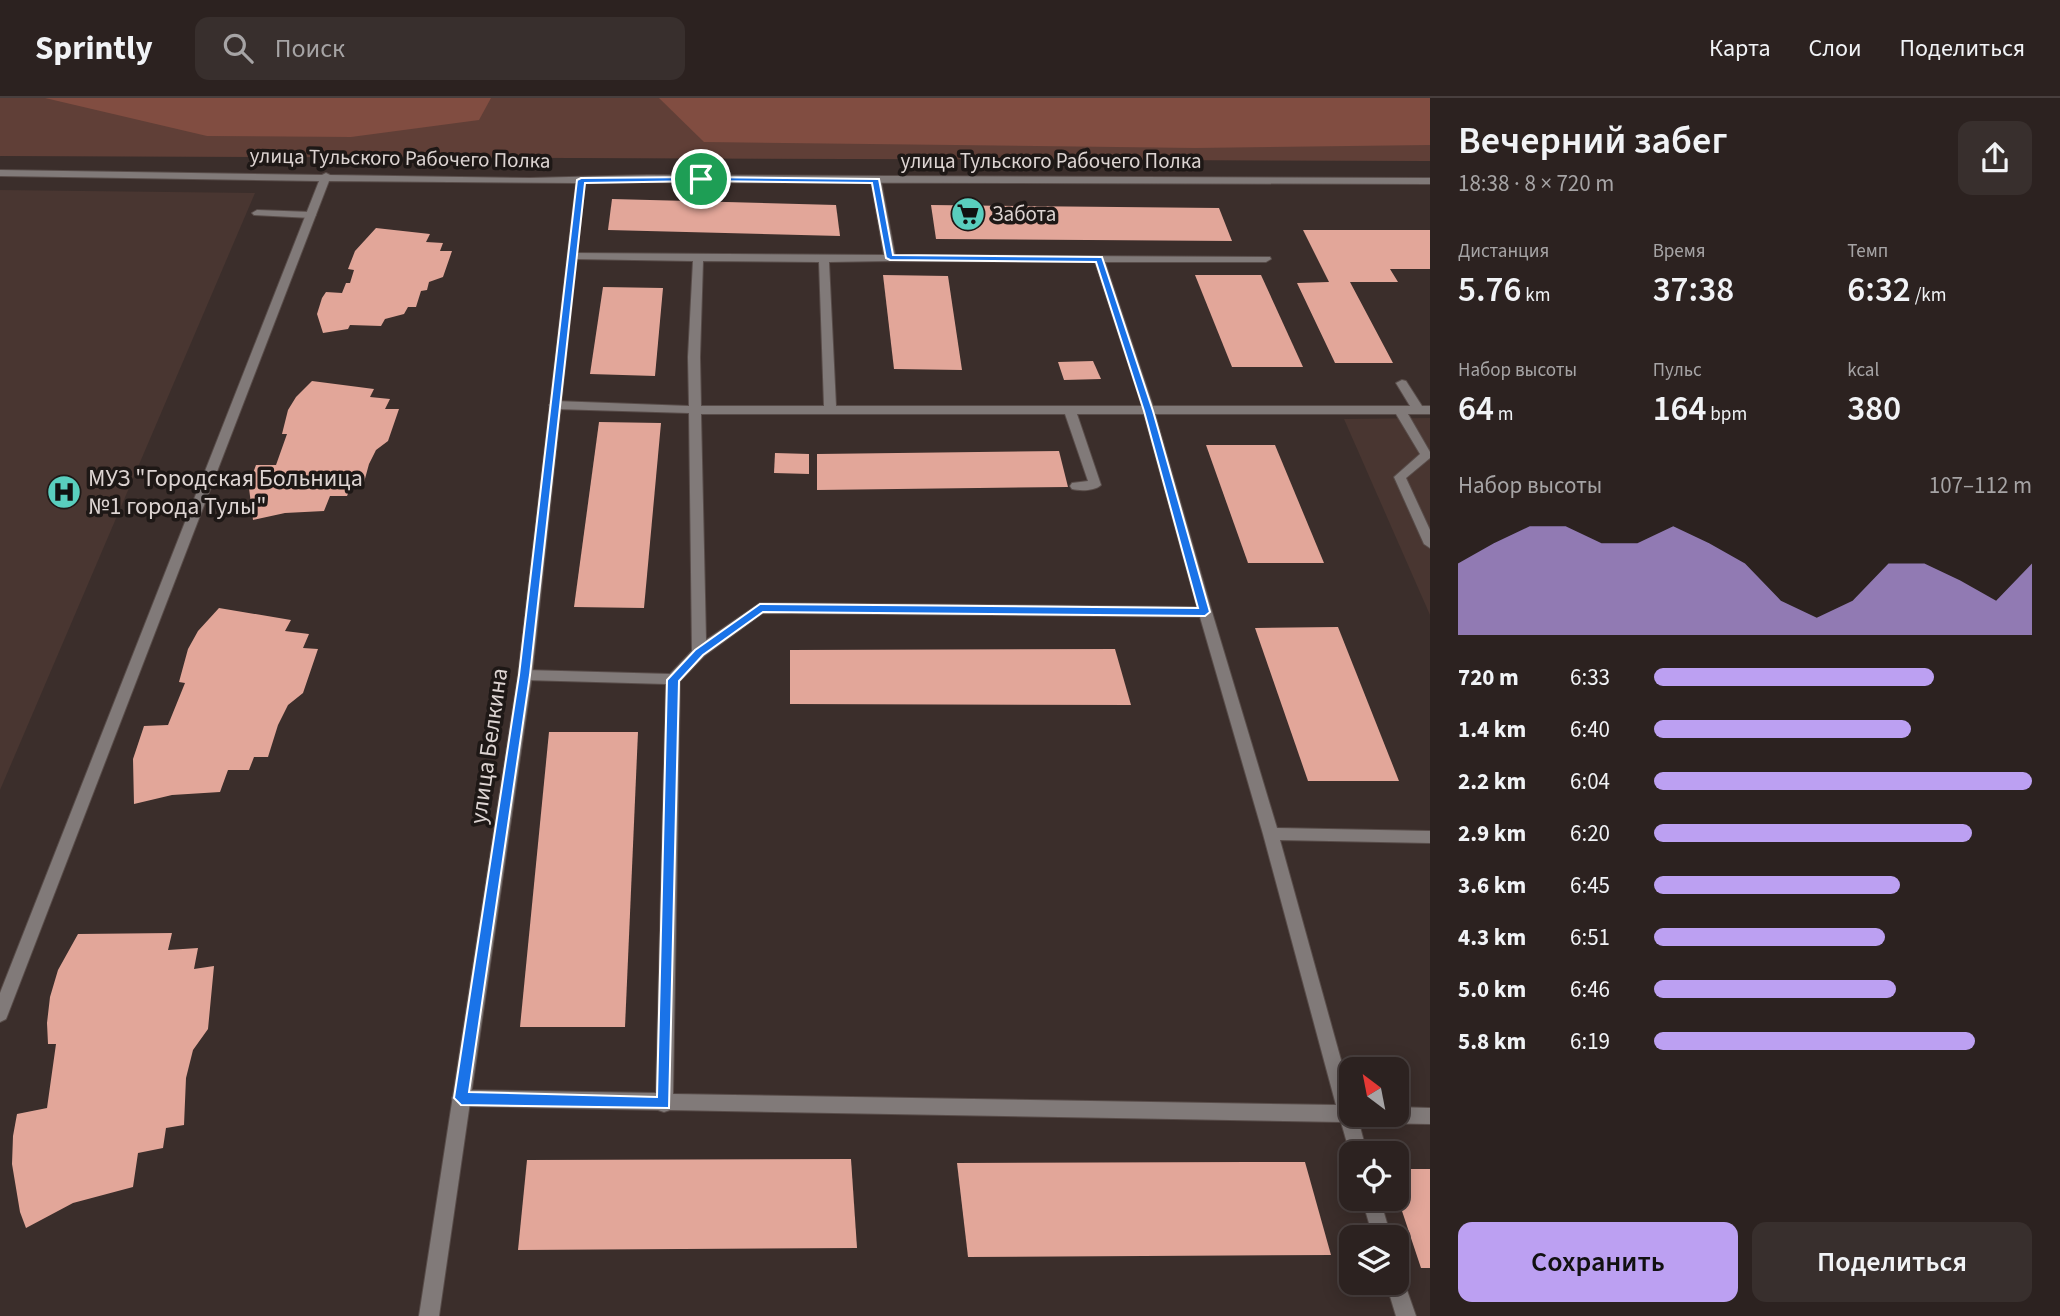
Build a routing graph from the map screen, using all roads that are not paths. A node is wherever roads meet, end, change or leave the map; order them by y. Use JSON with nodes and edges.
{"nodes":[{"id":1,"x":0,"y":173,"type":"edge"},
{"id":2,"x":327,"y":176,"type":"junction"},
{"id":3,"x":581,"y":180,"type":"junction"},
{"id":4,"x":876,"y":181,"type":"junction"},
{"id":5,"x":1430,"y":181,"type":"edge"},
{"id":6,"x":257,"y":213,"type":"dead end"},
{"id":7,"x":311,"y":215,"type":"junction"},
{"id":8,"x":574,"y":256,"type":"junction"},
{"id":9,"x":698,"y":258,"type":"junction"},
{"id":10,"x":890,"y":258,"type":"junction"},
{"id":11,"x":824,"y":259,"type":"junction"},
{"id":12,"x":1099,"y":259,"type":"junction"},
{"id":13,"x":1266,"y":259,"type":"dead end"},
{"id":14,"x":1402,"y":383,"type":"dead end"},
{"id":15,"x":555,"y":405,"type":"junction"},
{"id":16,"x":695,"y":410,"type":"junction"},
{"id":17,"x":1070,"y":410,"type":"junction"},
{"id":18,"x":1400,"y":410,"type":"junction"},
{"id":19,"x":1424,"y":410,"type":"edge"},
{"id":20,"x":830,"y":411,"type":"junction"},
{"id":21,"x":1149,"y":411,"type":"junction"},
{"id":22,"x":1076,"y":486,"type":"dead end"},
{"id":23,"x":1430,"y":544,"type":"edge"},
{"id":24,"x":1205,"y":612,"type":"junction"},
{"id":25,"x":699,"y":652,"type":"junction"},
{"id":26,"x":524,"y":675,"type":"junction"},
{"id":27,"x":673,"y":680,"type":"junction"},
{"id":28,"x":1271,"y":834,"type":"junction"},
{"id":29,"x":1430,"y":837,"type":"edge"},
{"id":30,"x":0,"y":1014,"type":"edge"},
{"id":31,"x":1339,"y":1078,"type":"edge"},
{"id":32,"x":461,"y":1098,"type":"junction"},
{"id":33,"x":664,"y":1104,"type":"junction"},
{"id":34,"x":1339,"y":1114,"type":"edge"},
{"id":35,"x":1409,"y":1116,"type":"edge"},
{"id":36,"x":1430,"y":1116,"type":"edge"},
{"id":37,"x":1399,"y":1295,"type":"edge"},
{"id":38,"x":429,"y":1316,"type":"edge"},
{"id":39,"x":1406,"y":1316,"type":"edge"}],
"edges":[{"from":1,"to":2,"type":"street","name":"улица Тульского Рабочего Полка"},
{"from":2,"to":3,"type":"street","name":"улица Тульского Рабочего Полка"},
{"from":2,"to":7,"type":"street"},
{"from":3,"to":4,"type":"street","name":"улица Тульского Рабочего Полка"},
{"from":3,"to":8,"type":"street","name":"улица Белкина"},
{"from":4,"to":5,"type":"street","name":"улица Тульского Рабочего Полка"},
{"from":4,"to":10,"type":"street"},
{"from":6,"to":7,"type":"street"},
{"from":7,"to":30,"type":"street"},
{"from":8,"to":9,"type":"street"},
{"from":8,"to":15,"type":"street","name":"улица Белкина"},
{"from":9,"to":11,"type":"street"},
{"from":9,"to":16,"type":"street"},
{"from":10,"to":11,"type":"street"},
{"from":10,"to":12,"type":"street"},
{"from":11,"to":20,"type":"street"},
{"from":12,"to":13,"type":"street"},
{"from":12,"to":21,"type":"street"},
{"from":14,"to":19,"type":"street"},
{"from":15,"to":16,"type":"street"},
{"from":15,"to":26,"type":"street","name":"улица Белкина"},
{"from":16,"to":20,"type":"street"},
{"from":16,"to":25,"type":"street"},
{"from":17,"to":20,"type":"street"},
{"from":17,"to":21,"type":"street"},
{"from":17,"to":22,"type":"street"},
{"from":18,"to":19,"type":"street"},
{"from":18,"to":21,"type":"street"},
{"from":18,"to":23,"type":"street"},
{"from":21,"to":24,"type":"street"},
{"from":24,"to":25,"type":"street"},
{"from":24,"to":28,"type":"street"},
{"from":25,"to":27,"type":"street"},
{"from":26,"to":27,"type":"street"},
{"from":26,"to":32,"type":"street","name":"улица Белкина"},
{"from":27,"to":33,"type":"street"},
{"from":28,"to":29,"type":"street"},
{"from":28,"to":31,"type":"street"},
{"from":32,"to":33,"type":"street"},
{"from":32,"to":38,"type":"street","name":"улица Белкина"},
{"from":33,"to":34,"type":"street"},
{"from":35,"to":36,"type":"street"},
{"from":37,"to":39,"type":"street"}]}
